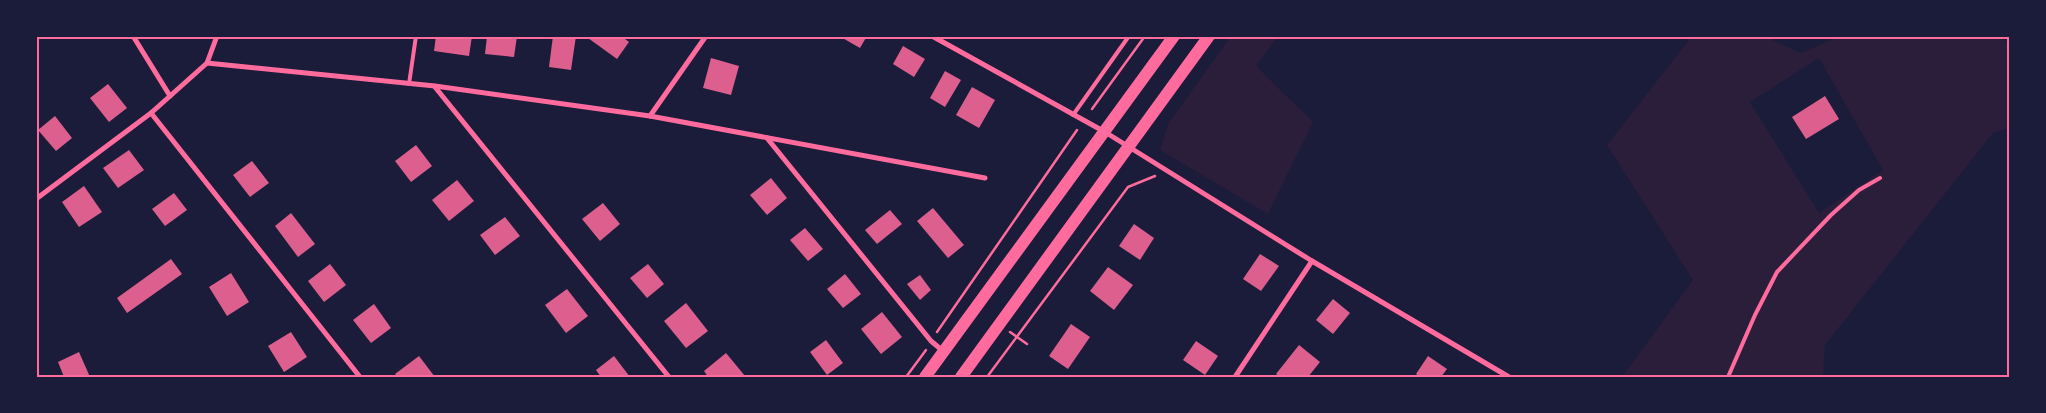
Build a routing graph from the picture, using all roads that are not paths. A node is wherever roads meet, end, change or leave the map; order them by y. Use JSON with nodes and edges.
{"nodes":[{"id":1,"x":133,"y":36,"type":"edge"},
{"id":2,"x":217,"y":36,"type":"edge"},
{"id":3,"x":416,"y":36,"type":"edge"},
{"id":4,"x":706,"y":36,"type":"edge"},
{"id":5,"x":932,"y":36,"type":"edge"},
{"id":6,"x":1129,"y":36,"type":"edge"},
{"id":7,"x":1174,"y":36,"type":"edge"},
{"id":8,"x":1209,"y":36,"type":"edge"},
{"id":9,"x":207,"y":62,"type":"junction"},
{"id":10,"x":409,"y":84,"type":"junction"},
{"id":11,"x":435,"y":86,"type":"junction"},
{"id":12,"x":170,"y":96,"type":"junction"},
{"id":13,"x":151,"y":113,"type":"junction"},
{"id":14,"x":1073,"y":115,"type":"junction"},
{"id":15,"x":650,"y":116,"type":"junction"},
{"id":16,"x":1105,"y":132,"type":"junction"},
{"id":17,"x":768,"y":138,"type":"junction"},
{"id":18,"x":1128,"y":148,"type":"junction"},
{"id":19,"x":985,"y":178,"type":"dead end"},
{"id":20,"x":1880,"y":178,"type":"dead end"},
{"id":21,"x":36,"y":199,"type":"edge"},
{"id":22,"x":1312,"y":261,"type":"junction"},
{"id":23,"x":943,"y":351,"type":"junction"},
{"id":24,"x":360,"y":377,"type":"edge"},
{"id":25,"x":669,"y":377,"type":"edge"},
{"id":26,"x":925,"y":377,"type":"edge"},
{"id":27,"x":960,"y":377,"type":"edge"},
{"id":28,"x":1235,"y":377,"type":"edge"},
{"id":29,"x":1509,"y":377,"type":"edge"},
{"id":30,"x":1728,"y":377,"type":"edge"}],
"edges":[{"from":1,"to":12,"type":"street"},
{"from":2,"to":9,"type":"street"},
{"from":3,"to":10,"type":"lane"},
{"from":4,"to":15,"type":"street"},
{"from":5,"to":14,"type":"street"},
{"from":6,"to":14,"type":"lane"},
{"from":7,"to":16,"type":"main road"},
{"from":8,"to":18,"type":"main road"},
{"from":9,"to":10,"type":"street"},
{"from":9,"to":12,"type":"street"},
{"from":10,"to":11,"type":"street"},
{"from":11,"to":15,"type":"street"},
{"from":11,"to":25,"type":"street"},
{"from":12,"to":13,"type":"street"},
{"from":13,"to":21,"type":"street"},
{"from":13,"to":24,"type":"street"},
{"from":14,"to":16,"type":"street"},
{"from":15,"to":17,"type":"street"},
{"from":16,"to":18,"type":"street"},
{"from":16,"to":23,"type":"main road"},
{"from":17,"to":19,"type":"street"},
{"from":17,"to":23,"type":"street"},
{"from":18,"to":22,"type":"street"},
{"from":18,"to":27,"type":"main road"},
{"from":20,"to":30,"type":"lane"},
{"from":22,"to":28,"type":"street"},
{"from":22,"to":29,"type":"street"},
{"from":23,"to":26,"type":"main road"}]}
